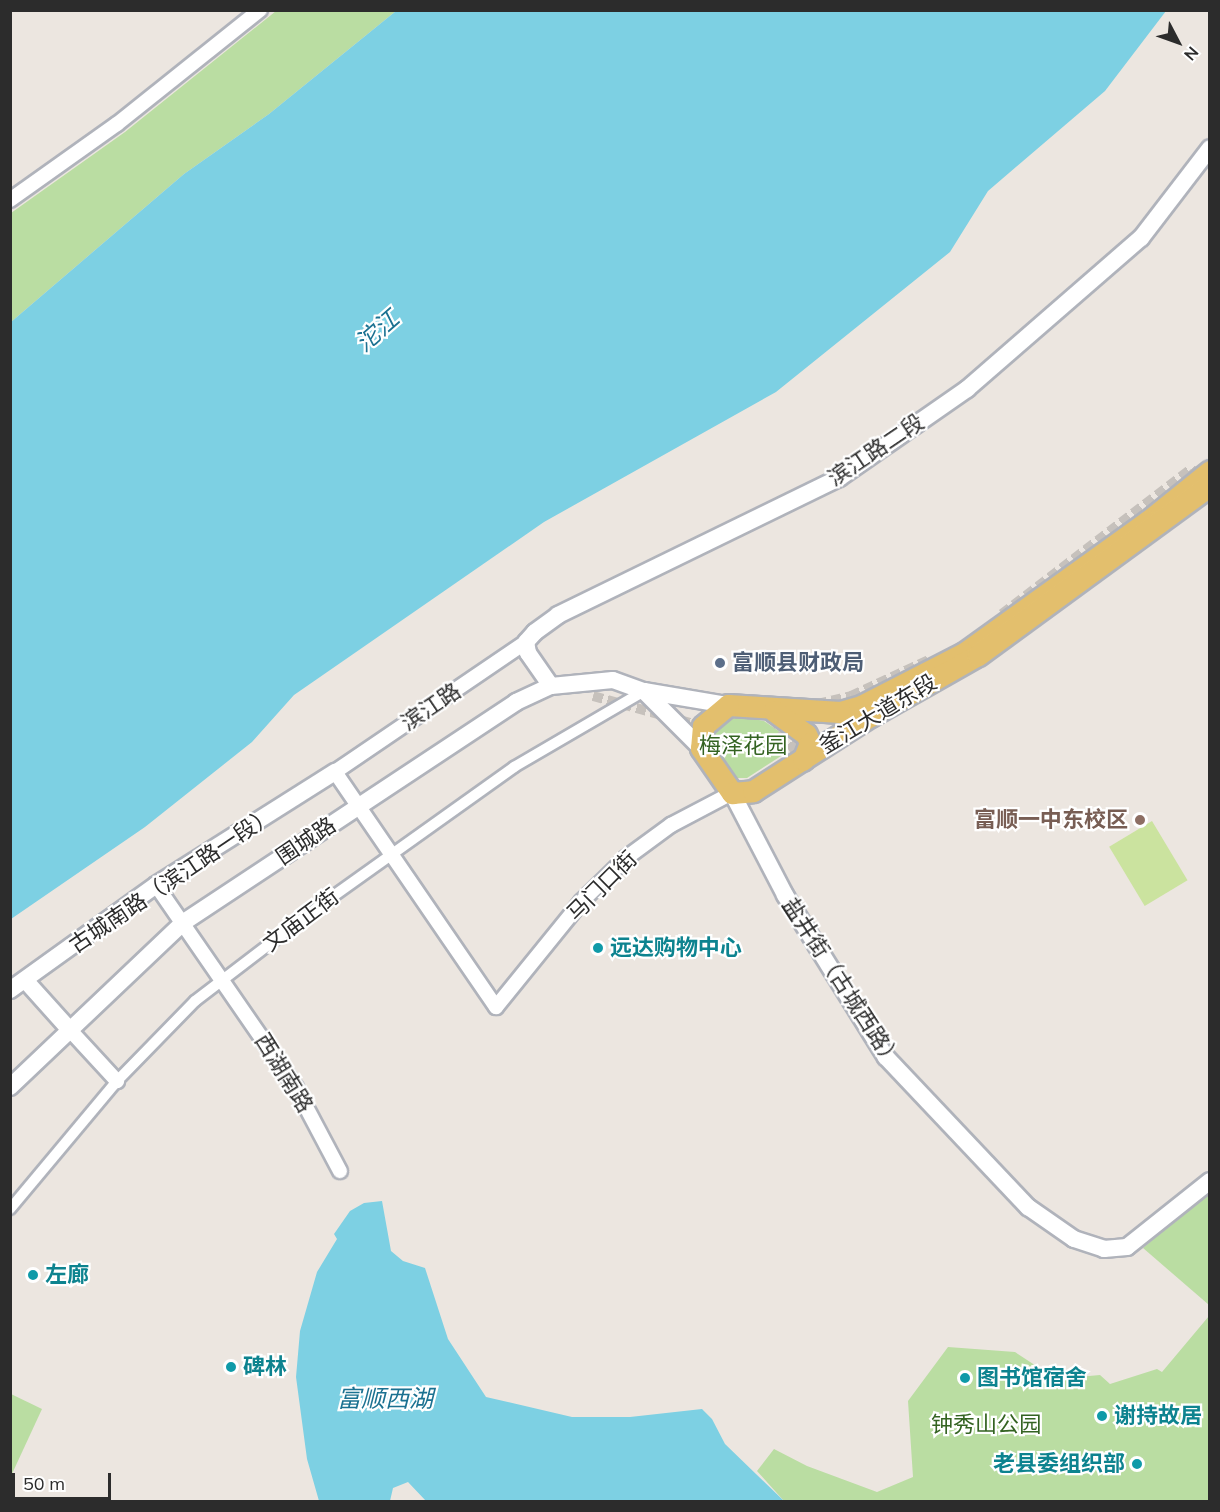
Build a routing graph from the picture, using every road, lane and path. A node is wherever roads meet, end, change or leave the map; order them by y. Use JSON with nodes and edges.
{"nodes":[{"id":1,"x":260,"y":10,"type":"edge"},
{"id":2,"x":1209,"y":148,"type":"edge"},
{"id":3,"x":10,"y":200,"type":"edge"},
{"id":4,"x":1209,"y":471,"type":"edge"},
{"id":5,"x":1209,"y":485,"type":"edge"},
{"id":6,"x":526,"y":642,"type":"junction"},
{"id":7,"x":551,"y":686,"type":"junction"},
{"id":8,"x":644,"y":691,"type":"junction"},
{"id":9,"x":728,"y":705,"type":"junction"},
{"id":10,"x":769,"y":708,"type":"junction"},
{"id":11,"x":701,"y":748,"type":"junction"},
{"id":12,"x":803,"y":760,"type":"junction"},
{"id":13,"x":335,"y":772,"type":"junction"},
{"id":14,"x":732,"y":793,"type":"junction"},
{"id":15,"x":359,"y":805,"type":"junction"},
{"id":16,"x":393,"y":853,"type":"junction"},
{"id":17,"x":156,"y":885,"type":"junction"},
{"id":18,"x":184,"y":922,"type":"junction"},
{"id":19,"x":224,"y":979,"type":"junction"},
{"id":20,"x":25,"y":980,"type":"junction"},
{"id":21,"x":10,"y":990,"type":"edge"},
{"id":22,"x":69,"y":1029,"type":"junction"},
{"id":23,"x":117,"y":1081,"type":"junction"},
{"id":24,"x":10,"y":1087,"type":"edge"},
{"id":25,"x":340,"y":1171,"type":"dead end"},
{"id":26,"x":1209,"y":1181,"type":"edge"},
{"id":27,"x":10,"y":1209,"type":"edge"}],
"edges":[{"from":1,"to":3,"type":"street"},
{"from":2,"to":6,"type":"street","name":"滨江路二段"},
{"from":4,"to":10,"type":"main road","name":"釜江大道东段"},
{"from":5,"to":12,"type":"main road","name":"釜江大道东段"},
{"from":6,"to":7,"type":"street"},
{"from":6,"to":13,"type":"street","name":"滨江路"},
{"from":7,"to":8,"type":"street","name":"围城路"},
{"from":7,"to":15,"type":"street","name":"围城路"},
{"from":8,"to":9,"type":"street","name":"围城路"},
{"from":8,"to":11,"type":"street"},
{"from":8,"to":16,"type":"street","name":"文庙正街"},
{"from":9,"to":10,"type":"main road","name":"釜江大道东段"},
{"from":9,"to":11,"type":"main road"},
{"from":10,"to":12,"type":"main road"},
{"from":11,"to":14,"type":"main road"},
{"from":12,"to":14,"type":"main road","name":"釜江大道东段"},
{"from":13,"to":15,"type":"street"},
{"from":13,"to":17,"type":"street","name":"古城南路（滨江路一段）"},
{"from":14,"to":16,"type":"street","name":"马门口街"},
{"from":14,"to":26,"type":"street","name":"盐井街（古城西路）"},
{"from":15,"to":16,"type":"street"},
{"from":15,"to":18,"type":"street","name":"围城路"},
{"from":16,"to":19,"type":"street","name":"文庙正街"},
{"from":17,"to":18,"type":"street","name":"西湖南路"},
{"from":17,"to":20,"type":"street","name":"古城南路（滨江路一段）"},
{"from":18,"to":19,"type":"street","name":"西湖南路"},
{"from":18,"to":22,"type":"street","name":"围城路"},
{"from":19,"to":23,"type":"street","name":"文庙正街"},
{"from":19,"to":25,"type":"street","name":"西湖南路"},
{"from":20,"to":21,"type":"street","name":"古城南路（滨江路一段）"},
{"from":20,"to":22,"type":"street"},
{"from":22,"to":23,"type":"street"},
{"from":22,"to":24,"type":"street","name":"围城路"},
{"from":23,"to":27,"type":"street","name":"文庙正街"}]}
